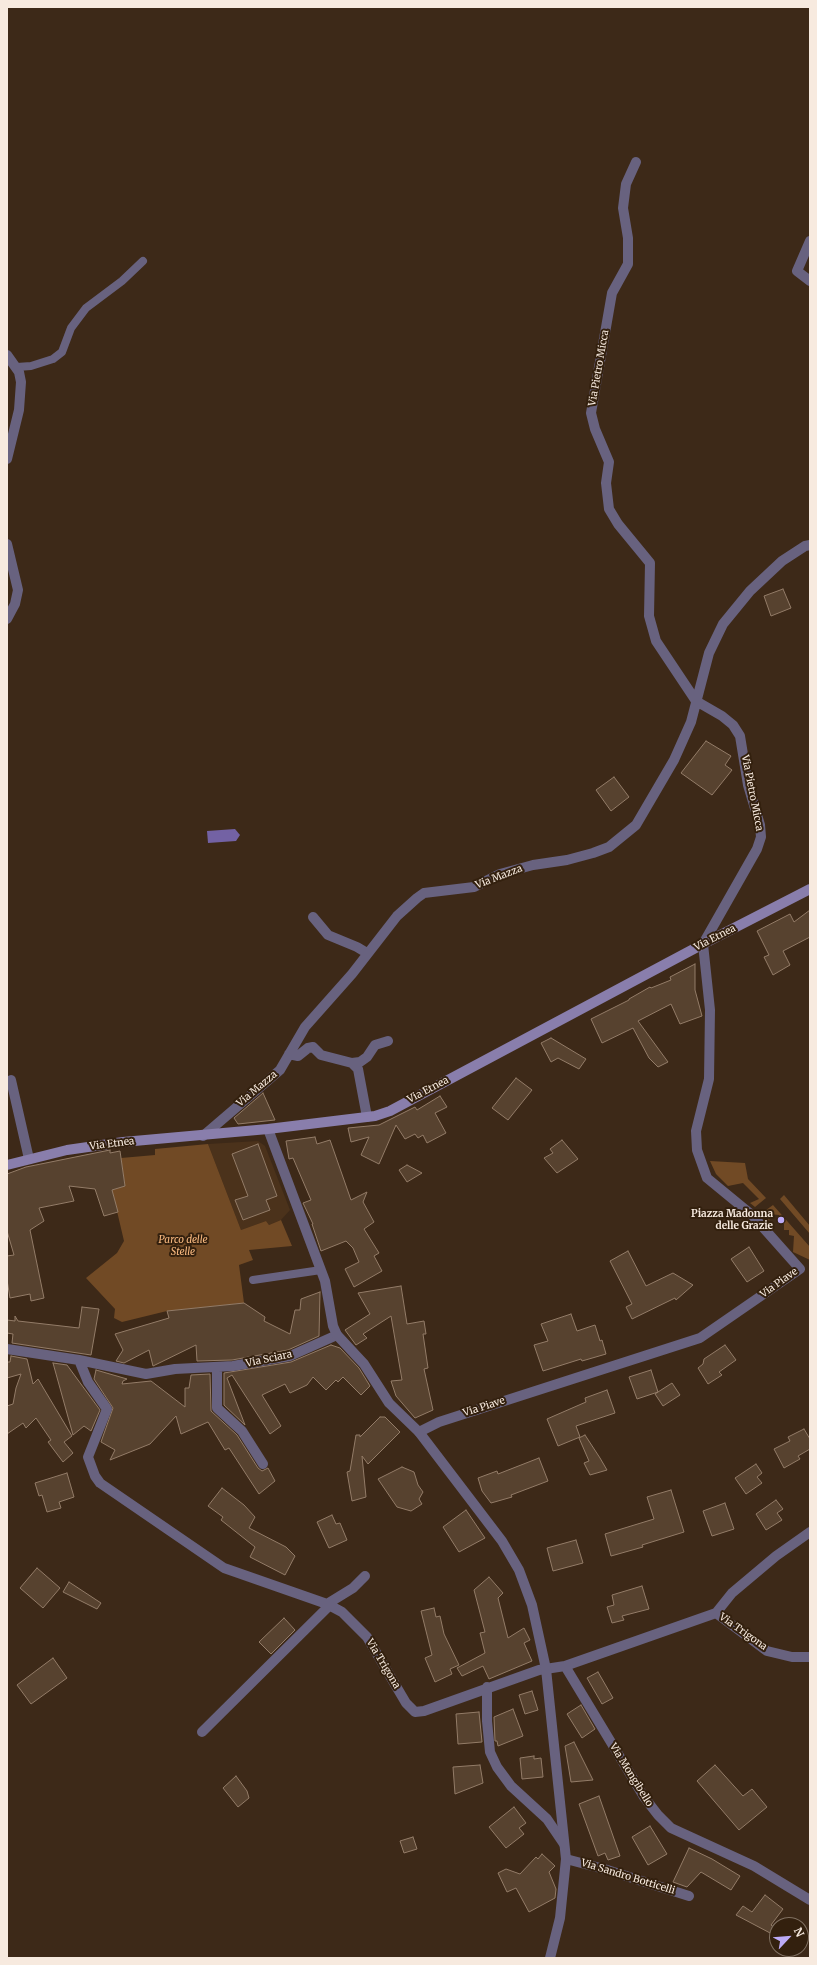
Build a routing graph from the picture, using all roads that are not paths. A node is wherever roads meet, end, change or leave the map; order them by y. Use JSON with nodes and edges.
{"nodes":[{"id":1,"x":636,"y":162,"type":"dead end"},
{"id":2,"x":810,"y":240,"type":"edge"},
{"id":3,"x":143,"y":261,"type":"dead end"},
{"id":4,"x":810,"y":281,"type":"edge"},
{"id":5,"x":7,"y":355,"type":"edge"},
{"id":6,"x":17,"y":367,"type":"junction"},
{"id":7,"x":7,"y":459,"type":"edge"},
{"id":8,"x":7,"y":544,"type":"edge"},
{"id":9,"x":810,"y":545,"type":"edge"},
{"id":10,"x":7,"y":619,"type":"edge"},
{"id":11,"x":696,"y":701,"type":"junction"},
{"id":12,"x":810,"y":889,"type":"edge"},
{"id":13,"x":312,"y":917,"type":"dead end"},
{"id":14,"x":703,"y":944,"type":"junction"},
{"id":15,"x":367,"y":953,"type":"junction"},
{"id":16,"x":388,"y":1041,"type":"dead end"},
{"id":17,"x":289,"y":1054,"type":"junction"},
{"id":18,"x":352,"y":1063,"type":"junction"},
{"id":19,"x":11,"y":1080,"type":"dead end"},
{"id":20,"x":367,"y":1117,"type":"junction"},
{"id":21,"x":268,"y":1129,"type":"junction"},
{"id":22,"x":203,"y":1136,"type":"junction"},
{"id":23,"x":28,"y":1159,"type":"junction"},
{"id":24,"x":7,"y":1165,"type":"edge"},
{"id":25,"x":805,"y":1268,"type":"edge"},
{"id":26,"x":320,"y":1270,"type":"junction"},
{"id":27,"x":252,"y":1280,"type":"dead end"},
{"id":28,"x":337,"y":1335,"type":"junction"},
{"id":29,"x":7,"y":1349,"type":"edge"},
{"id":30,"x":79,"y":1360,"type":"junction"},
{"id":31,"x":217,"y":1367,"type":"junction"},
{"id":32,"x":419,"y":1432,"type":"junction"},
{"id":33,"x":264,"y":1464,"type":"dead end"},
{"id":34,"x":810,"y":1532,"type":"edge"},
{"id":35,"x":365,"y":1576,"type":"dead end"},
{"id":36,"x":328,"y":1604,"type":"junction"},
{"id":37,"x":716,"y":1613,"type":"junction"},
{"id":38,"x":810,"y":1657,"type":"edge"},
{"id":39,"x":565,"y":1666,"type":"junction"},
{"id":40,"x":546,"y":1669,"type":"junction"},
{"id":41,"x":488,"y":1687,"type":"junction"},
{"id":42,"x":202,"y":1732,"type":"dead end"},
{"id":43,"x":564,"y":1844,"type":"junction"},
{"id":44,"x":566,"y":1860,"type":"junction"},
{"id":45,"x":689,"y":1896,"type":"dead end"},
{"id":46,"x":810,"y":1900,"type":"edge"},
{"id":47,"x":550,"y":1958,"type":"edge"}],
"edges":[{"from":1,"to":11,"type":"street","name":"Via Pietro Micca"},
{"from":2,"to":4,"type":"street"},
{"from":3,"to":6,"type":"lane"},
{"from":5,"to":6,"type":"street"},
{"from":6,"to":7,"type":"street"},
{"from":8,"to":10,"type":"street"},
{"from":9,"to":11,"type":"street","name":"Via Mazza"},
{"from":11,"to":14,"type":"street","name":"Via Pietro Micca"},
{"from":11,"to":15,"type":"street","name":"Via Mazza"},
{"from":12,"to":14,"type":"main road","name":"Via Etnea"},
{"from":13,"to":15,"type":"street"},
{"from":14,"to":20,"type":"main road","name":"Via Etnea"},
{"from":14,"to":25,"type":"street","name":"Via Piave"},
{"from":15,"to":17,"type":"street","name":"Via Mazza"},
{"from":16,"to":18,"type":"street"},
{"from":17,"to":18,"type":"street"},
{"from":17,"to":22,"type":"street","name":"Via Mazza"},
{"from":18,"to":20,"type":"street"},
{"from":19,"to":23,"type":"street"},
{"from":20,"to":21,"type":"main road","name":"Via Etnea"},
{"from":21,"to":22,"type":"main road","name":"Via Etnea"},
{"from":21,"to":26,"type":"street"},
{"from":22,"to":23,"type":"main road","name":"Via Etnea"},
{"from":23,"to":24,"type":"main road","name":"Via Etnea"},
{"from":25,"to":32,"type":"street","name":"Via Piave"},
{"from":26,"to":27,"type":"lane"},
{"from":26,"to":28,"type":"street"},
{"from":28,"to":31,"type":"street","name":"Via Sciara"},
{"from":28,"to":32,"type":"street"},
{"from":29,"to":30,"type":"street","name":"Via Sciara"},
{"from":30,"to":31,"type":"street","name":"Via Sciara"},
{"from":30,"to":36,"type":"street","name":"Via Trigona"},
{"from":31,"to":33,"type":"street"},
{"from":32,"to":40,"type":"street"},
{"from":34,"to":37,"type":"street"},
{"from":35,"to":36,"type":"street"},
{"from":36,"to":41,"type":"street","name":"Via Trigona"},
{"from":36,"to":42,"type":"street"},
{"from":37,"to":38,"type":"street","name":"Via Trigona"},
{"from":37,"to":39,"type":"street","name":"Via Trigona"},
{"from":39,"to":40,"type":"street","name":"Via Trigona"},
{"from":39,"to":46,"type":"street","name":"Via Mongibello"},
{"from":40,"to":41,"type":"street","name":"Via Trigona"},
{"from":40,"to":43,"type":"street"},
{"from":41,"to":43,"type":"street"},
{"from":43,"to":44,"type":"street"},
{"from":44,"to":45,"type":"street","name":"Via Sandro Botticelli"},
{"from":44,"to":47,"type":"street"}]}
